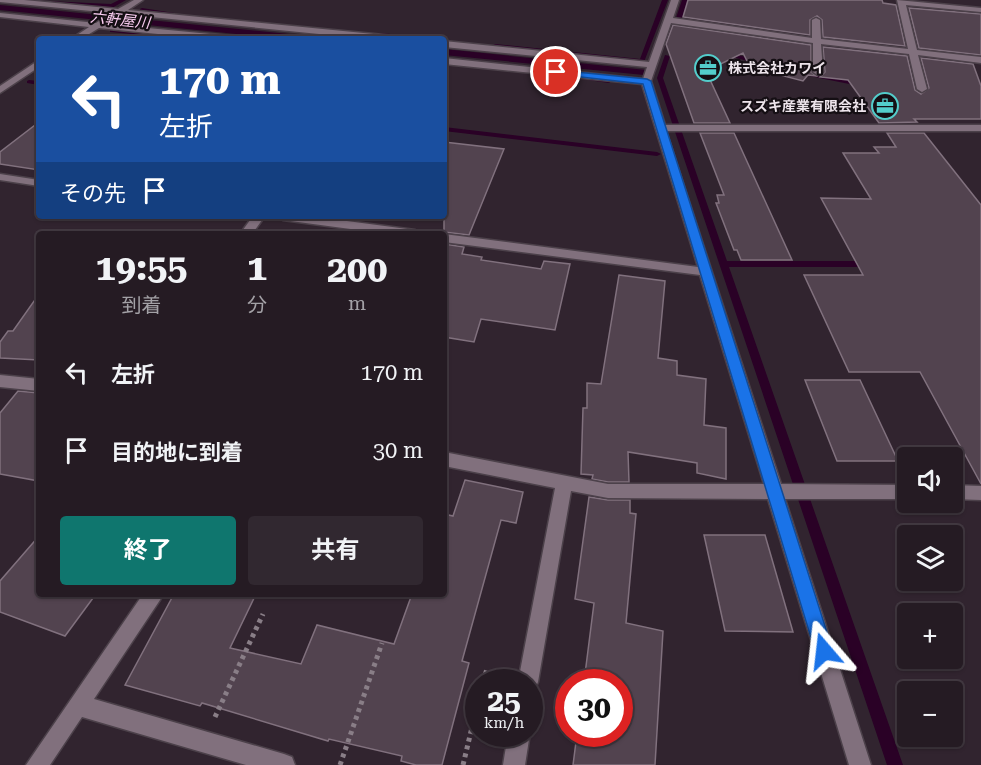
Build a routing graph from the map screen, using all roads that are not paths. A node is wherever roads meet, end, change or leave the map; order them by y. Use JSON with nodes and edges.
{"nodes":[{"id":1,"x":0,"y":0,"type":"edge"},
{"id":2,"x":139,"y":0,"type":"edge"},
{"id":3,"x":675,"y":0,"type":"edge"},
{"id":4,"x":901,"y":1,"type":"edge"},
{"id":5,"x":981,"y":10,"type":"edge"},
{"id":6,"x":118,"y":12,"type":"junction"},
{"id":7,"x":0,"y":15,"type":"edge"},
{"id":8,"x":668,"y":20,"type":"junction"},
{"id":9,"x":816,"y":20,"type":"dead end"},
{"id":10,"x":97,"y":25,"type":"junction"},
{"id":11,"x":80,"y":36,"type":"edge"},
{"id":12,"x":202,"y":36,"type":"edge"},
{"id":13,"x":363,"y":36,"type":"edge"},
{"id":14,"x":817,"y":41,"type":"junction"},
{"id":15,"x":447,"y":44,"type":"edge"},
{"id":16,"x":914,"y":52,"type":"junction"},
{"id":17,"x":981,"y":60,"type":"edge"},
{"id":18,"x":447,"y":61,"type":"edge"},
{"id":19,"x":36,"y":65,"type":"edge"},
{"id":20,"x":818,"y":72,"type":"dead end"},
{"id":21,"x":650,"y":73,"type":"junction"},
{"id":22,"x":922,"y":89,"type":"dead end"},
{"id":23,"x":0,"y":90,"type":"edge"},
{"id":24,"x":661,"y":128,"type":"junction"},
{"id":25,"x":981,"y":128,"type":"edge"},
{"id":26,"x":0,"y":177,"type":"edge"},
{"id":27,"x":36,"y":183,"type":"edge"},
{"id":28,"x":305,"y":219,"type":"edge"},
{"id":29,"x":393,"y":231,"type":"edge"},
{"id":30,"x":447,"y":238,"type":"edge"},
{"id":31,"x":706,"y":272,"type":"junction"},
{"id":32,"x":0,"y":381,"type":"edge"},
{"id":33,"x":36,"y":385,"type":"edge"},
{"id":34,"x":447,"y":460,"type":"edge"},
{"id":35,"x":564,"y":483,"type":"junction"},
{"id":36,"x":782,"y":492,"type":"junction"},
{"id":37,"x":897,"y":492,"type":"edge"},
{"id":38,"x":963,"y":492,"type":"edge"},
{"id":39,"x":981,"y":493,"type":"edge"},
{"id":40,"x":152,"y":597,"type":"edge"},
{"id":41,"x":530,"y":669,"type":"edge"},
{"id":42,"x":78,"y":705,"type":"junction"},
{"id":43,"x":517,"y":747,"type":"edge"},
{"id":44,"x":37,"y":765,"type":"edge"},
{"id":45,"x":284,"y":765,"type":"edge"},
{"id":46,"x":514,"y":765,"type":"edge"},
{"id":47,"x":860,"y":765,"type":"edge"}],
"edges":[{"from":1,"to":6,"type":"street"},
{"from":2,"to":6,"type":"street"},
{"from":3,"to":8,"type":"street"},
{"from":4,"to":5,"type":"street"},
{"from":4,"to":16,"type":"street"},
{"from":6,"to":10,"type":"street"},
{"from":6,"to":13,"type":"street"},
{"from":7,"to":10,"type":"street"},
{"from":8,"to":14,"type":"street"},
{"from":8,"to":21,"type":"street"},
{"from":9,"to":14,"type":"street"},
{"from":10,"to":11,"type":"street"},
{"from":10,"to":12,"type":"street"},
{"from":14,"to":16,"type":"street"},
{"from":14,"to":20,"type":"street"},
{"from":15,"to":21,"type":"street"},
{"from":16,"to":17,"type":"street"},
{"from":16,"to":22,"type":"street"},
{"from":18,"to":21,"type":"street"},
{"from":19,"to":23,"type":"street"},
{"from":21,"to":24,"type":"street"},
{"from":24,"to":25,"type":"street"},
{"from":24,"to":31,"type":"street"},
{"from":26,"to":27,"type":"street"},
{"from":28,"to":29,"type":"street"},
{"from":30,"to":31,"type":"street"},
{"from":31,"to":36,"type":"street"},
{"from":32,"to":33,"type":"street"},
{"from":34,"to":35,"type":"street"},
{"from":35,"to":36,"type":"street"},
{"from":35,"to":41,"type":"street"},
{"from":36,"to":37,"type":"street"},
{"from":36,"to":47,"type":"street"},
{"from":38,"to":39,"type":"street"},
{"from":40,"to":42,"type":"street"},
{"from":42,"to":44,"type":"street"},
{"from":42,"to":45,"type":"street"},
{"from":43,"to":46,"type":"street"}]}
